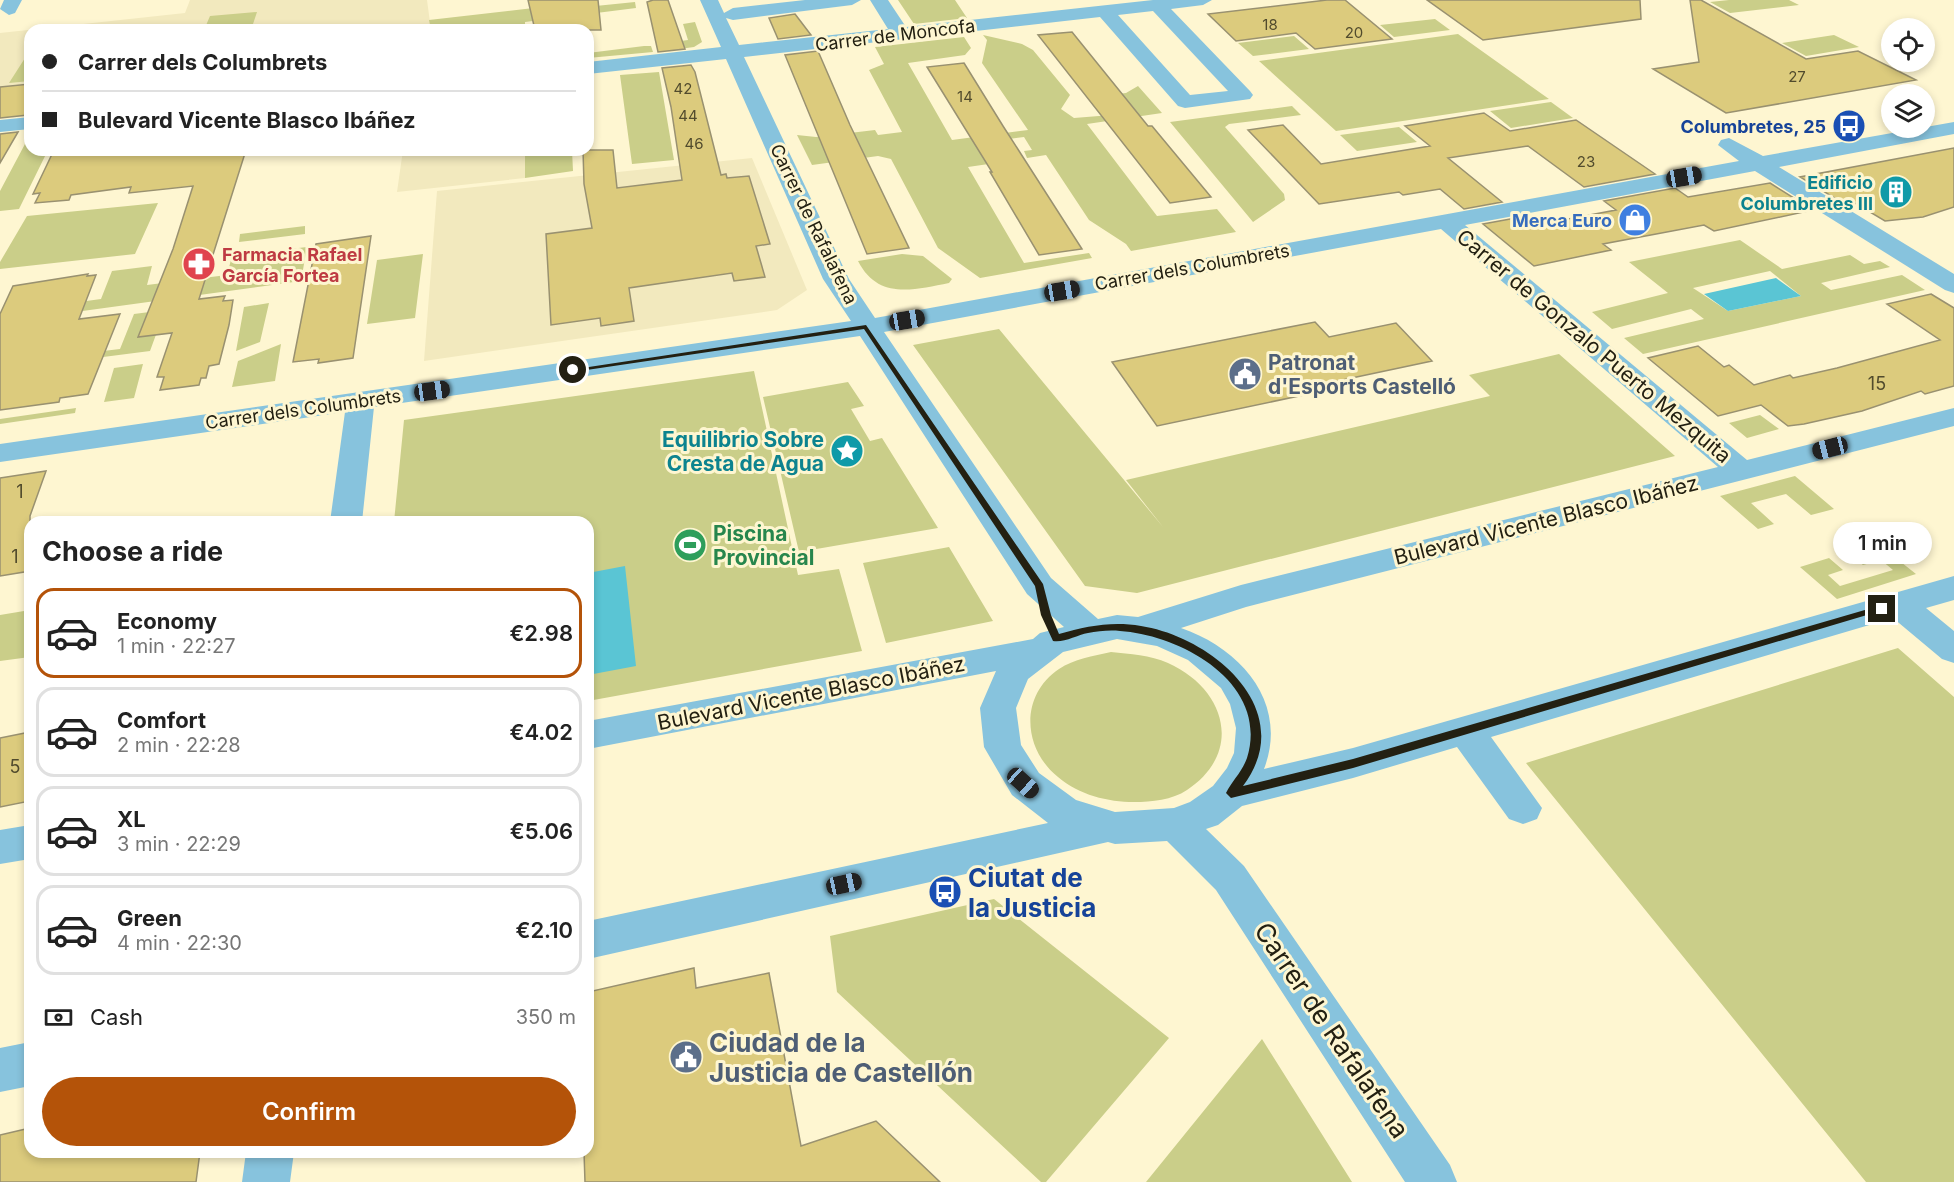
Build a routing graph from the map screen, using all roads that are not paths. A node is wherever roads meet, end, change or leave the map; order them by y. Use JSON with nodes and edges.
{"nodes":[{"id":1,"x":709,"y":0,"type":"edge"},
{"id":2,"x":852,"y":0,"type":"edge"},
{"id":3,"x":879,"y":0,"type":"edge"},
{"id":4,"x":1203,"y":0,"type":"edge"},
{"id":5,"x":1157,"y":5,"type":"junction"},
{"id":6,"x":1105,"y":11,"type":"junction"},
{"id":7,"x":734,"y":14,"type":"dead end"},
{"id":8,"x":902,"y":34,"type":"junction"},
{"id":9,"x":735,"y":54,"type":"junction"},
{"id":10,"x":594,"y":67,"type":"edge"},
{"id":11,"x":24,"y":124,"type":"edge"},
{"id":12,"x":0,"y":126,"type":"edge"},
{"id":13,"x":1954,"y":128,"type":"edge"},
{"id":14,"x":1729,"y":145,"type":"dead end"},
{"id":15,"x":1677,"y":155,"type":"dead end"},
{"id":16,"x":1760,"y":164,"type":"junction"},
{"id":17,"x":1706,"y":174,"type":"junction"},
{"id":18,"x":1526,"y":180,"type":"dead end"},
{"id":19,"x":1554,"y":201,"type":"junction"},
{"id":20,"x":1446,"y":221,"type":"junction"},
{"id":21,"x":1923,"y":265,"type":"junction"},
{"id":22,"x":1895,"y":271,"type":"dead end"},
{"id":23,"x":1954,"y":285,"type":"edge"},
{"id":24,"x":866,"y":327,"type":"junction"},
{"id":25,"x":1618,"y":334,"type":"dead end"},
{"id":26,"x":1588,"y":341,"type":"junction"},
{"id":27,"x":361,"y":401,"type":"junction"},
{"id":28,"x":1954,"y":417,"type":"edge"},
{"id":29,"x":0,"y":453,"type":"edge"},
{"id":30,"x":1742,"y":471,"type":"junction"},
{"id":31,"x":347,"y":516,"type":"edge"},
{"id":32,"x":1954,"y":588,"type":"edge"},
{"id":33,"x":1899,"y":604,"type":"junction"},
{"id":34,"x":1141,"y":629,"type":"junction"},
{"id":35,"x":1060,"y":640,"type":"junction"},
{"id":36,"x":1954,"y":650,"type":"edge"},
{"id":37,"x":1466,"y":731,"type":"junction"},
{"id":38,"x":594,"y":734,"type":"edge"},
{"id":39,"x":1221,"y":801,"type":"junction"},
{"id":40,"x":1523,"y":808,"type":"dead end"},
{"id":41,"x":1175,"y":824,"type":"junction"},
{"id":42,"x":1106,"y":826,"type":"junction"},
{"id":43,"x":24,"y":843,"type":"edge"},
{"id":44,"x":0,"y":847,"type":"edge"},
{"id":45,"x":1230,"y":878,"type":"junction"},
{"id":46,"x":594,"y":939,"type":"edge"},
{"id":47,"x":24,"y":1065,"type":"edge"},
{"id":48,"x":0,"y":1070,"type":"edge"},
{"id":49,"x":269,"y":1158,"type":"edge"},
{"id":50,"x":266,"y":1182,"type":"edge"},
{"id":51,"x":1433,"y":1182,"type":"edge"}],
"edges":[{"from":1,"to":9,"type":"street","name":"Carrer de Rafalafena"},
{"from":2,"to":7,"type":"street"},
{"from":3,"to":8,"type":"street"},
{"from":4,"to":5,"type":"street","name":"Carrer de Moncofa"},
{"from":5,"to":6,"type":"street","name":"Carrer de Moncofa"},
{"from":5,"to":6,"type":"street"},
{"from":6,"to":8,"type":"street","name":"Carrer de Moncofa"},
{"from":8,"to":9,"type":"street","name":"Carrer de Moncofa"},
{"from":9,"to":10,"type":"street","name":"Carrer de Moncofa"},
{"from":9,"to":24,"type":"street","name":"Carrer de Rafalafena"},
{"from":11,"to":12,"type":"street"},
{"from":13,"to":16,"type":"street","name":"Carrer dels Columbrets"},
{"from":14,"to":16,"type":"street"},
{"from":15,"to":17,"type":"street"},
{"from":16,"to":17,"type":"street","name":"Carrer dels Columbrets"},
{"from":16,"to":21,"type":"street"},
{"from":17,"to":19,"type":"street","name":"Carrer dels Columbrets"},
{"from":18,"to":19,"type":"street"},
{"from":19,"to":20,"type":"street","name":"Carrer dels Columbrets"},
{"from":20,"to":24,"type":"street","name":"Carrer dels Columbrets"},
{"from":20,"to":26,"type":"street","name":"Carrer de Gonzalo Puerto Mezquita"},
{"from":21,"to":22,"type":"street"},
{"from":21,"to":23,"type":"street"},
{"from":24,"to":27,"type":"street","name":"Carrer dels Columbrets"},
{"from":24,"to":35,"type":"street","name":"Carrer de Rafalafena"},
{"from":25,"to":26,"type":"street"},
{"from":26,"to":30,"type":"street","name":"Carrer de Gonzalo Puerto Mezquita"},
{"from":27,"to":29,"type":"street","name":"Carrer dels Columbrets"},
{"from":27,"to":31,"type":"street"},
{"from":28,"to":30,"type":"street","name":"Bulevard Vicente Blasco Ibáñez"},
{"from":30,"to":34,"type":"street","name":"Bulevard Vicente Blasco Ibáñez"},
{"from":32,"to":33,"type":"street"},
{"from":33,"to":36,"type":"street"},
{"from":33,"to":37,"type":"street"},
{"from":34,"to":35,"type":"street","name":"Bulevard Vicente Blasco Ibáñez"},
{"from":34,"to":39,"type":"street"},
{"from":35,"to":38,"type":"street","name":"Bulevard Vicente Blasco Ibáñez"},
{"from":35,"to":42,"type":"street"},
{"from":37,"to":39,"type":"street"},
{"from":37,"to":40,"type":"street"},
{"from":39,"to":41,"type":"street"},
{"from":39,"to":45,"type":"street","name":"Carrer de Rafalafena"},
{"from":41,"to":42,"type":"street"},
{"from":41,"to":45,"type":"street","name":"Carrer de Rafalafena"},
{"from":42,"to":46,"type":"street"},
{"from":43,"to":44,"type":"street"},
{"from":45,"to":51,"type":"street","name":"Carrer de Rafalafena"},
{"from":47,"to":48,"type":"street"},
{"from":49,"to":50,"type":"street"}]}
